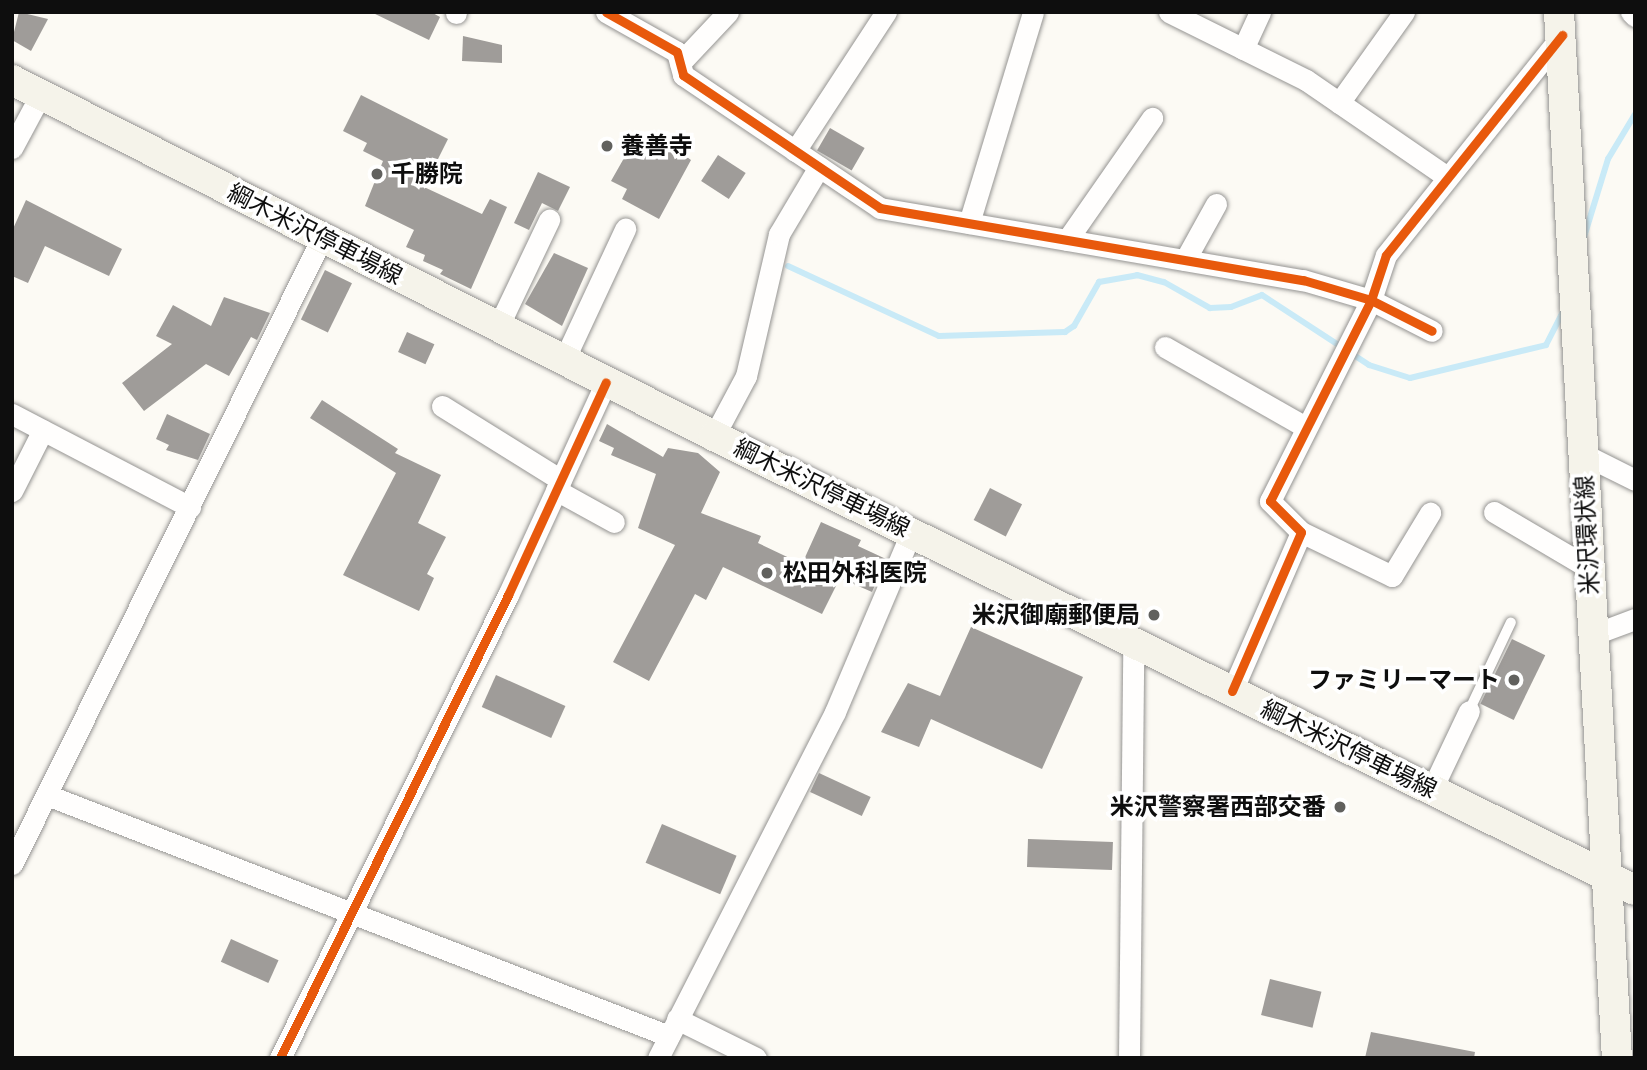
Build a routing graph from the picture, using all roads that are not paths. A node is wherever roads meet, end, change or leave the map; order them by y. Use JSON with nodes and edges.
{"nodes":[{"id":1,"x":606,"y":12,"type":"edge"},
{"id":2,"x":728,"y":12,"type":"edge"},
{"id":3,"x":886,"y":12,"type":"edge"},
{"id":4,"x":1032,"y":12,"type":"edge"},
{"id":5,"x":1169,"y":12,"type":"edge"},
{"id":6,"x":1260,"y":12,"type":"edge"},
{"id":7,"x":1404,"y":12,"type":"edge"},
{"id":8,"x":1631,"y":12,"type":"edge"},
{"id":9,"x":1635,"y":16,"type":"edge"},
{"id":10,"x":1561,"y":24,"type":"edge"},
{"id":11,"x":1243,"y":49,"type":"junction"},
{"id":12,"x":680,"y":63,"type":"junction"},
{"id":13,"x":12,"y":80,"type":"edge"},
{"id":14,"x":41,"y":94,"type":"junction"},
{"id":15,"x":1339,"y":103,"type":"junction"},
{"id":16,"x":1152,"y":118,"type":"dead end"},
{"id":17,"x":12,"y":148,"type":"edge"},
{"id":18,"x":795,"y":151,"type":"junction"},
{"id":19,"x":819,"y":167,"type":"junction"},
{"id":20,"x":1444,"y":176,"type":"junction"},
{"id":21,"x":1216,"y":204,"type":"dead end"},
{"id":22,"x":550,"y":220,"type":"dead end"},
{"id":23,"x":970,"y":223,"type":"junction"},
{"id":24,"x":625,"y":229,"type":"dead end"},
{"id":25,"x":322,"y":237,"type":"junction"},
{"id":26,"x":1067,"y":240,"type":"junction"},
{"id":27,"x":1185,"y":260,"type":"junction"},
{"id":28,"x":1371,"y":300,"type":"junction"},
{"id":29,"x":498,"y":327,"type":"junction"},
{"id":30,"x":1432,"y":331,"type":"dead end"},
{"id":31,"x":1165,"y":347,"type":"dead end"},
{"id":32,"x":564,"y":360,"type":"junction"},
{"id":33,"x":606,"y":382,"type":"junction"},
{"id":34,"x":442,"y":407,"type":"dead end"},
{"id":35,"x":12,"y":414,"type":"edge"},
{"id":36,"x":1305,"y":427,"type":"junction"},
{"id":37,"x":43,"y":430,"type":"junction"},
{"id":38,"x":714,"y":436,"type":"junction"},
{"id":39,"x":1583,"y":454,"type":"junction"},
{"id":40,"x":1635,"y":480,"type":"edge"},
{"id":41,"x":559,"y":485,"type":"junction"},
{"id":42,"x":12,"y":491,"type":"edge"},
{"id":43,"x":190,"y":507,"type":"junction"},
{"id":44,"x":1494,"y":512,"type":"dead end"},
{"id":45,"x":1430,"y":513,"type":"dead end"},
{"id":46,"x":614,"y":522,"type":"dead end"},
{"id":47,"x":912,"y":531,"type":"junction"},
{"id":48,"x":1301,"y":532,"type":"junction"},
{"id":49,"x":1588,"y":568,"type":"junction"},
{"id":50,"x":1635,"y":619,"type":"edge"},
{"id":51,"x":1511,"y":622,"type":"dead end"},
{"id":52,"x":1592,"y":635,"type":"junction"},
{"id":53,"x":1133,"y":646,"type":"junction"},
{"id":54,"x":1232,"y":691,"type":"junction"},
{"id":55,"x":1469,"y":711,"type":"joint"},
{"id":56,"x":1432,"y":789,"type":"junction"},
{"id":57,"x":47,"y":795,"type":"junction"},
{"id":58,"x":12,"y":864,"type":"edge"},
{"id":59,"x":1606,"y":875,"type":"junction"},
{"id":60,"x":1635,"y":890,"type":"edge"},
{"id":61,"x":353,"y":911,"type":"junction"},
{"id":62,"x":673,"y":1028,"type":"junction"},
{"id":63,"x":279,"y":1058,"type":"edge"},
{"id":64,"x":658,"y":1058,"type":"edge"},
{"id":65,"x":756,"y":1058,"type":"edge"},
{"id":66,"x":1129,"y":1058,"type":"edge"},
{"id":67,"x":1617,"y":1058,"type":"edge"}],
"edges":[{"from":1,"to":12,"type":"street"},
{"from":2,"to":12,"type":"street"},
{"from":3,"to":18,"type":"street"},
{"from":4,"to":23,"type":"street"},
{"from":5,"to":11,"type":"street"},
{"from":6,"to":11,"type":"street"},
{"from":7,"to":15,"type":"street"},
{"from":8,"to":9,"type":"street"},
{"from":10,"to":20,"type":"street"},
{"from":10,"to":39,"type":"main road","name":"米沢環状線"},
{"from":11,"to":15,"type":"street"},
{"from":12,"to":18,"type":"street"},
{"from":13,"to":14,"type":"main road","name":"綱木米沢停車場線"},
{"from":14,"to":17,"type":"street"},
{"from":14,"to":25,"type":"main road","name":"綱木米沢停車場線"},
{"from":15,"to":20,"type":"street"},
{"from":16,"to":26,"type":"street"},
{"from":18,"to":19,"type":"street"},
{"from":19,"to":23,"type":"street"},
{"from":19,"to":38,"type":"street"},
{"from":20,"to":28,"type":"street"},
{"from":21,"to":27,"type":"street"},
{"from":22,"to":29,"type":"street"},
{"from":23,"to":26,"type":"street"},
{"from":24,"to":32,"type":"street"},
{"from":25,"to":29,"type":"main road","name":"綱木米沢停車場線"},
{"from":25,"to":43,"type":"street"},
{"from":26,"to":27,"type":"street"},
{"from":27,"to":28,"type":"street"},
{"from":28,"to":30,"type":"street"},
{"from":28,"to":36,"type":"street"},
{"from":29,"to":32,"type":"main road","name":"綱木米沢停車場線"},
{"from":31,"to":36,"type":"street"},
{"from":32,"to":33,"type":"main road","name":"綱木米沢停車場線"},
{"from":33,"to":38,"type":"main road","name":"綱木米沢停車場線"},
{"from":33,"to":41,"type":"street"},
{"from":34,"to":41,"type":"street"},
{"from":35,"to":37,"type":"street"},
{"from":36,"to":48,"type":"street"},
{"from":37,"to":42,"type":"street"},
{"from":37,"to":43,"type":"street"},
{"from":38,"to":47,"type":"main road","name":"綱木米沢停車場線"},
{"from":39,"to":40,"type":"street"},
{"from":39,"to":49,"type":"main road","name":"米沢環状線"},
{"from":41,"to":46,"type":"street"},
{"from":41,"to":61,"type":"street"},
{"from":43,"to":57,"type":"street"},
{"from":44,"to":49,"type":"street"},
{"from":45,"to":48,"type":"street"},
{"from":47,"to":53,"type":"main road","name":"綱木米沢停車場線"},
{"from":47,"to":62,"type":"street"},
{"from":48,"to":54,"type":"street"},
{"from":49,"to":52,"type":"main road","name":"米沢環状線"},
{"from":50,"to":52,"type":"street"},
{"from":51,"to":55,"type":"lane"},
{"from":52,"to":59,"type":"main road","name":"米沢環状線"},
{"from":53,"to":54,"type":"main road","name":"綱木米沢停車場線"},
{"from":53,"to":66,"type":"street"},
{"from":54,"to":56,"type":"main road","name":"綱木米沢停車場線"},
{"from":55,"to":56,"type":"street"},
{"from":56,"to":59,"type":"main road","name":"綱木米沢停車場線"},
{"from":57,"to":58,"type":"street"},
{"from":57,"to":61,"type":"street"},
{"from":59,"to":60,"type":"main road","name":"綱木米沢停車場線"},
{"from":59,"to":67,"type":"main road","name":"米沢環状線"},
{"from":61,"to":62,"type":"street"},
{"from":61,"to":63,"type":"street"},
{"from":62,"to":64,"type":"street"},
{"from":62,"to":65,"type":"street"}]}
